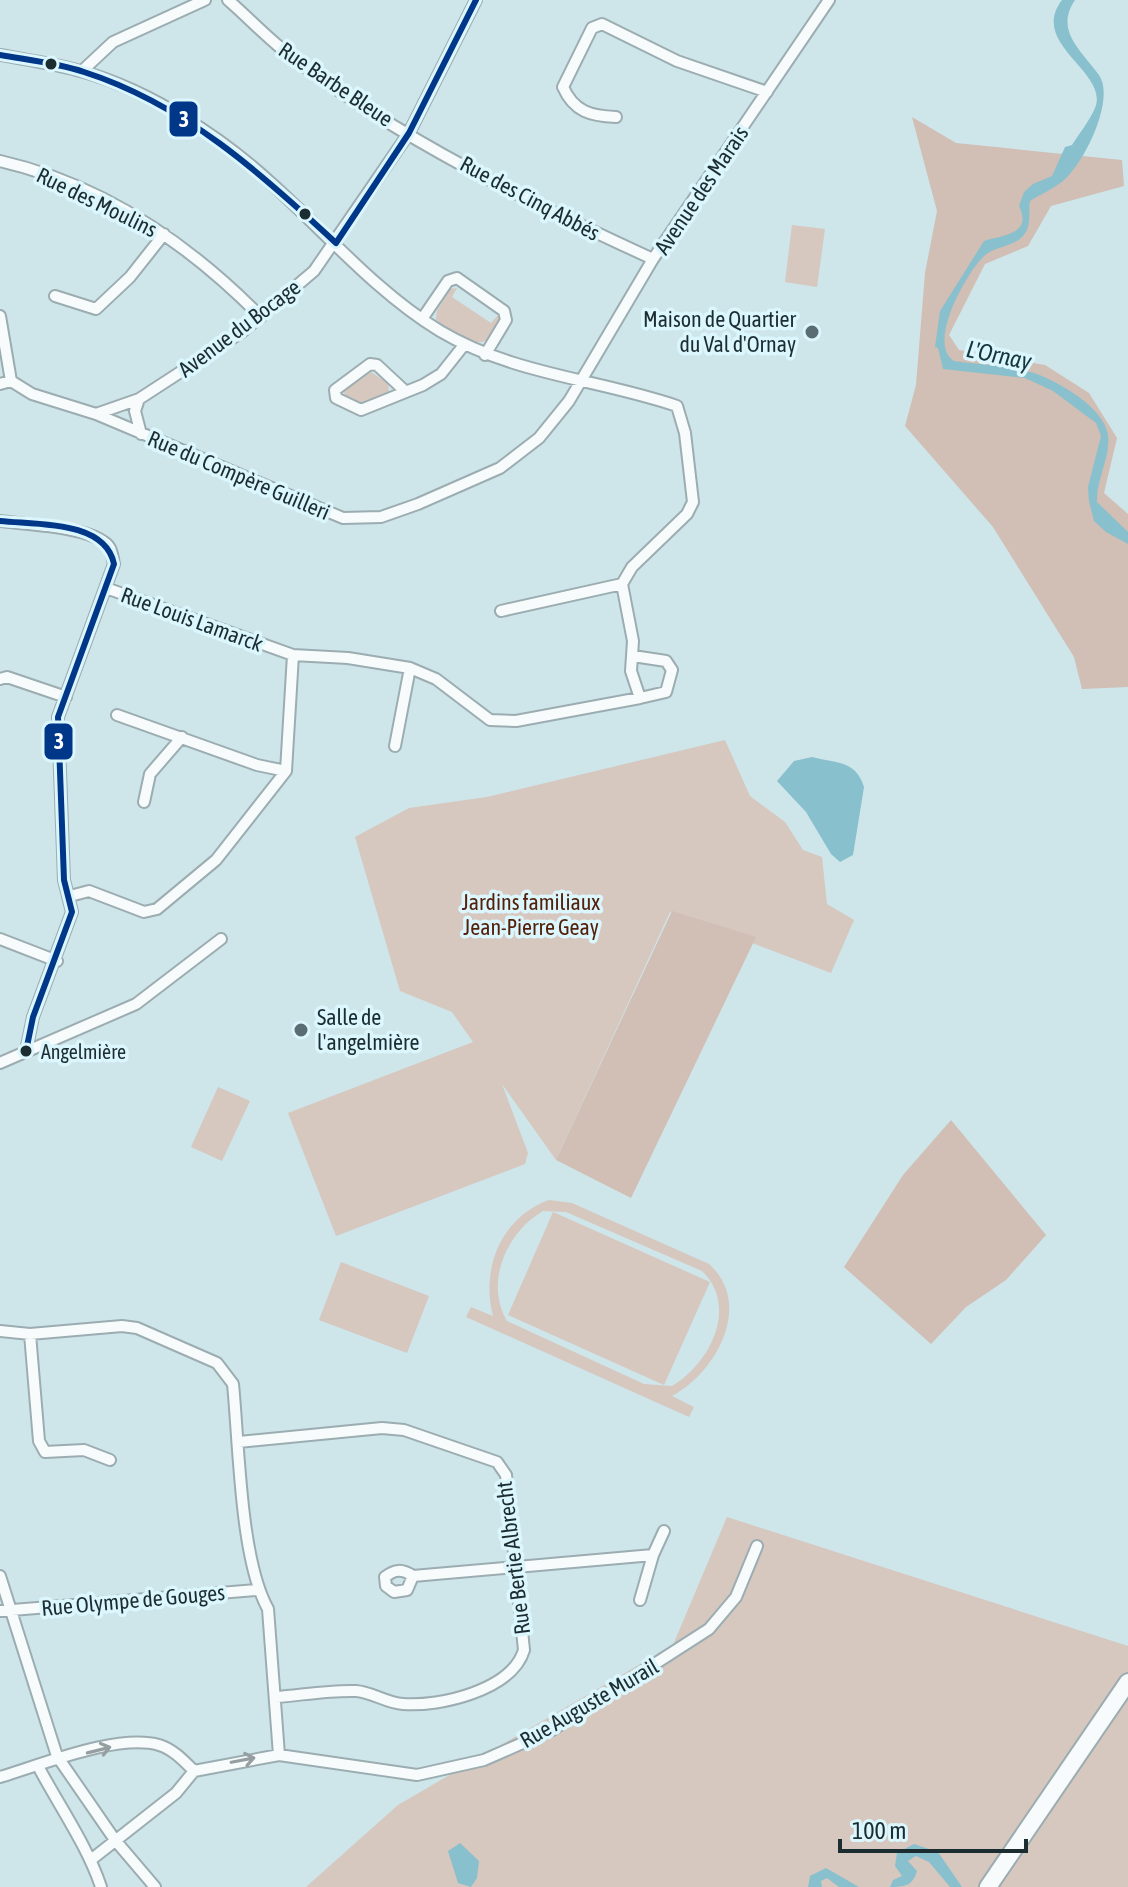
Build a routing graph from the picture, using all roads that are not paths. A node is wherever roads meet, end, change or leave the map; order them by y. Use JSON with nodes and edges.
{"nodes":[{"id":1,"x":205,"y":0,"type":"edge"},
{"id":2,"x":228,"y":0,"type":"edge"},
{"id":3,"x":476,"y":0,"type":"edge"},
{"id":4,"x":829,"y":0,"type":"edge"},
{"id":5,"x":0,"y":55,"type":"edge"},
{"id":6,"x":82,"y":71,"type":"junction"},
{"id":7,"x":767,"y":92,"type":"junction"},
{"id":8,"x":616,"y":117,"type":"dead end"},
{"id":9,"x":409,"y":133,"type":"junction"},
{"id":10,"x":0,"y":161,"type":"edge"},
{"id":11,"x":164,"y":234,"type":"junction"},
{"id":12,"x":336,"y":243,"type":"junction"},
{"id":13,"x":653,"y":259,"type":"junction"},
{"id":14,"x":55,"y":296,"type":"dead end"},
{"id":15,"x":0,"y":316,"type":"edge"},
{"id":16,"x":261,"y":317,"type":"junction"},
{"id":17,"x":422,"y":319,"type":"junction"},
{"id":18,"x":464,"y":345,"type":"junction"},
{"id":19,"x":485,"y":355,"type":"junction"},
{"id":20,"x":6,"y":383,"type":"edge"},
{"id":21,"x":578,"y":383,"type":"junction"},
{"id":22,"x":406,"y":392,"type":"junction"},
{"id":23,"x":139,"y":399,"type":"junction"},
{"id":24,"x":96,"y":414,"type":"junction"},
{"id":25,"x":141,"y":434,"type":"junction"},
{"id":26,"x":0,"y":521,"type":"edge"},
{"id":27,"x":622,"y":584,"type":"junction"},
{"id":28,"x":106,"y":588,"type":"junction"},
{"id":29,"x":501,"y":611,"type":"dead end"},
{"id":30,"x":293,"y":655,"type":"junction"},
{"id":31,"x":633,"y":656,"type":"junction"},
{"id":32,"x":410,"y":668,"type":"junction"},
{"id":33,"x":0,"y":679,"type":"edge"},
{"id":34,"x":66,"y":697,"type":"junction"},
{"id":35,"x":640,"y":698,"type":"junction"},
{"id":36,"x":117,"y":715,"type":"dead end"},
{"id":37,"x":182,"y":737,"type":"junction"},
{"id":38,"x":395,"y":746,"type":"dead end"},
{"id":39,"x":286,"y":771,"type":"junction"},
{"id":40,"x":144,"y":802,"type":"dead end"},
{"id":41,"x":70,"y":896,"type":"junction"},
{"id":42,"x":0,"y":939,"type":"edge"},
{"id":43,"x":221,"y":939,"type":"dead end"},
{"id":44,"x":57,"y":961,"type":"junction"},
{"id":45,"x":26,"y":1051,"type":"junction"},
{"id":46,"x":0,"y":1063,"type":"edge"},
{"id":47,"x":0,"y":1331,"type":"edge"},
{"id":48,"x":30,"y":1334,"type":"junction"},
{"id":49,"x":239,"y":1442,"type":"junction"},
{"id":50,"x":110,"y":1460,"type":"dead end"},
{"id":51,"x":664,"y":1531,"type":"dead end"},
{"id":52,"x":757,"y":1546,"type":"dead end"},
{"id":53,"x":653,"y":1555,"type":"junction"},
{"id":54,"x":516,"y":1565,"type":"junction"},
{"id":55,"x":0,"y":1576,"type":"edge"},
{"id":56,"x":413,"y":1576,"type":"dead end"},
{"id":57,"x":257,"y":1590,"type":"junction"},
{"id":58,"x":640,"y":1600,"type":"dead end"},
{"id":59,"x":5,"y":1610,"type":"edge"},
{"id":60,"x":1126,"y":1680,"type":"edge"},
{"id":61,"x":276,"y":1697,"type":"junction"},
{"id":62,"x":279,"y":1755,"type":"junction"},
{"id":63,"x":60,"y":1760,"type":"junction"},
{"id":64,"x":38,"y":1766,"type":"junction"},
{"id":65,"x":194,"y":1771,"type":"junction"},
{"id":66,"x":0,"y":1777,"type":"edge"},
{"id":67,"x":115,"y":1840,"type":"junction"},
{"id":68,"x":92,"y":1859,"type":"junction"},
{"id":69,"x":101,"y":1887,"type":"edge"},
{"id":70,"x":155,"y":1887,"type":"edge"},
{"id":71,"x":988,"y":1887,"type":"edge"}],
"edges":[{"from":1,"to":6,"type":"street"},
{"from":2,"to":9,"type":"street","name":"Rue Barbe Bleue"},
{"from":3,"to":9,"type":"street","name":"Avenue du Bocage"},
{"from":4,"to":7,"type":"street","name":"Avenue des Marais"},
{"from":5,"to":6,"type":"street"},
{"from":6,"to":12,"type":"street"},
{"from":7,"to":8,"type":"street"},
{"from":7,"to":13,"type":"street","name":"Avenue des Marais"},
{"from":9,"to":12,"type":"street","name":"Avenue du Bocage"},
{"from":9,"to":13,"type":"street","name":"Rue des Cinq Abbés"},
{"from":10,"to":11,"type":"street","name":"Rue des Moulins"},
{"from":11,"to":14,"type":"street"},
{"from":11,"to":16,"type":"street","name":"Rue des Moulins"},
{"from":12,"to":16,"type":"street","name":"Avenue du Bocage"},
{"from":12,"to":17,"type":"street"},
{"from":13,"to":21,"type":"street","name":"Avenue des Marais"},
{"from":15,"to":20,"type":"street"},
{"from":16,"to":23,"type":"street","name":"Avenue du Bocage"},
{"from":17,"to":18,"type":"street"},
{"from":17,"to":19,"type":"street"},
{"from":18,"to":19,"type":"street"},
{"from":18,"to":22,"type":"street"},
{"from":19,"to":21,"type":"street"},
{"from":20,"to":24,"type":"street"},
{"from":21,"to":25,"type":"street","name":"Rue du Compère Guilleri"},
{"from":21,"to":27,"type":"street"},
{"from":22,"to":22,"type":"street"},
{"from":23,"to":24,"type":"street","name":"Avenue du Bocage"},
{"from":23,"to":25,"type":"street"},
{"from":24,"to":25,"type":"street","name":"Rue du Compère Guilleri"},
{"from":26,"to":28,"type":"street","name":"Rue Louis Lamarck"},
{"from":27,"to":29,"type":"street"},
{"from":27,"to":31,"type":"street"},
{"from":28,"to":30,"type":"street","name":"Rue Louis Lamarck"},
{"from":28,"to":34,"type":"street"},
{"from":30,"to":32,"type":"street","name":"Rue Louis Lamarck"},
{"from":30,"to":39,"type":"street"},
{"from":31,"to":35,"type":"street"},
{"from":31,"to":35,"type":"street"},
{"from":32,"to":35,"type":"street","name":"Rue Louis Lamarck"},
{"from":32,"to":38,"type":"street"},
{"from":33,"to":34,"type":"street"},
{"from":34,"to":41,"type":"street"},
{"from":36,"to":37,"type":"street"},
{"from":37,"to":39,"type":"street"},
{"from":37,"to":40,"type":"street"},
{"from":39,"to":41,"type":"street"},
{"from":41,"to":44,"type":"street"},
{"from":42,"to":44,"type":"street"},
{"from":43,"to":45,"type":"street"},
{"from":44,"to":45,"type":"street"},
{"from":45,"to":46,"type":"street"},
{"from":47,"to":48,"type":"street"},
{"from":48,"to":49,"type":"street"},
{"from":48,"to":50,"type":"street"},
{"from":49,"to":54,"type":"street","name":"Rue Bertie Albrecht"},
{"from":49,"to":57,"type":"street"},
{"from":51,"to":53,"type":"street"},
{"from":52,"to":62,"type":"street","name":"Rue Auguste Murail"},
{"from":53,"to":54,"type":"street"},
{"from":53,"to":58,"type":"street"},
{"from":54,"to":56,"type":"street"},
{"from":54,"to":61,"type":"street","name":"Rue Bertie Albrecht"},
{"from":55,"to":59,"type":"street"},
{"from":57,"to":59,"type":"street","name":"Rue Olympe de Gouges"},
{"from":57,"to":61,"type":"street"},
{"from":59,"to":63,"type":"street"},
{"from":60,"to":71,"type":"main road"},
{"from":61,"to":62,"type":"street"},
{"from":65,"to":62,"type":"street","name":"Rue Auguste Murail","one_way":true},
{"from":63,"to":64,"type":"street"},
{"from":63,"to":65,"type":"street","one_way":true},
{"from":63,"to":67,"type":"street"},
{"from":64,"to":66,"type":"street"},
{"from":64,"to":68,"type":"street"},
{"from":65,"to":67,"type":"street"},
{"from":67,"to":68,"type":"street"},
{"from":67,"to":70,"type":"street"},
{"from":68,"to":69,"type":"street"}]}
